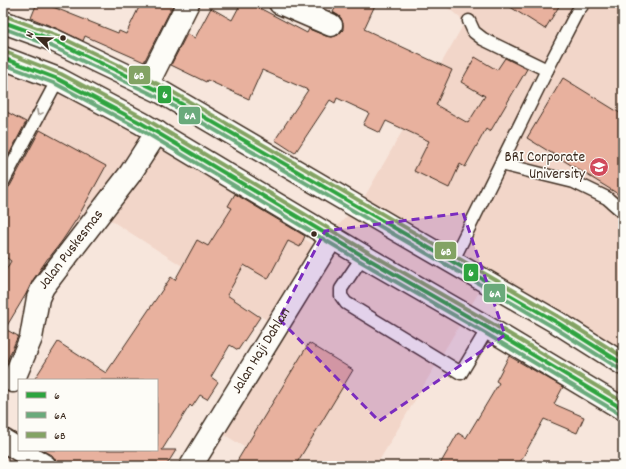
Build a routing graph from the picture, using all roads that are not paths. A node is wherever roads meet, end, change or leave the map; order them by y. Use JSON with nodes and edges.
{"nodes":[{"id":1,"x":188,"y":3,"type":"edge"},
{"id":2,"x":280,"y":3,"type":"edge"},
{"id":3,"x":584,"y":3,"type":"edge"},
{"id":4,"x":469,"y":21,"type":"dead end"},
{"id":5,"x":3,"y":22,"type":"edge"},
{"id":6,"x":331,"y":25,"type":"dead end"},
{"id":7,"x":3,"y":58,"type":"edge"},
{"id":8,"x":547,"y":70,"type":"junction"},
{"id":9,"x":58,"y":78,"type":"junction"},
{"id":10,"x":146,"y":85,"type":"junction"},
{"id":11,"x":157,"y":132,"type":"junction"},
{"id":12,"x":501,"y":164,"type":"junction"},
{"id":13,"x":3,"y":182,"type":"edge"},
{"id":14,"x":623,"y":212,"type":"edge"},
{"id":15,"x":332,"y":237,"type":"junction"},
{"id":16,"x":363,"y":256,"type":"junction"},
{"id":17,"x":452,"y":262,"type":"junction"},
{"id":18,"x":488,"y":328,"type":"junction"},
{"id":19,"x":623,"y":364,"type":"edge"},
{"id":20,"x":13,"y":381,"type":"dead end"},
{"id":21,"x":623,"y":409,"type":"edge"},
{"id":22,"x":3,"y":440,"type":"edge"},
{"id":23,"x":18,"y":449,"type":"edge"},
{"id":24,"x":21,"y":451,"type":"edge"},
{"id":25,"x":45,"y":466,"type":"edge"},
{"id":26,"x":191,"y":466,"type":"edge"}],
"edges":[{"from":1,"to":10,"type":"main road"},
{"from":2,"to":6,"type":"main road"},
{"from":3,"to":8,"type":"lane"},
{"from":4,"to":8,"type":"lane"},
{"from":5,"to":10,"type":"main road"},
{"from":7,"to":9,"type":"main road"},
{"from":8,"to":12,"type":"lane"},
{"from":9,"to":11,"type":"main road"},
{"from":9,"to":13,"type":"lane","one_way":true},
{"from":10,"to":17,"type":"main road"},
{"from":11,"to":15,"type":"main road"},
{"from":11,"to":20,"type":"main road","name":"Jalan Puskesmas"},
{"from":12,"to":14,"type":"lane"},
{"from":12,"to":17,"type":"lane"},
{"from":15,"to":16,"type":"main road"},
{"from":15,"to":26,"type":"main road","name":"Jalan Haji Dahlan"},
{"from":16,"to":18,"type":"main road"},
{"from":16,"to":18,"type":"lane"},
{"from":17,"to":19,"type":"main road"},
{"from":18,"to":21,"type":"main road"},
{"from":22,"to":23,"type":"main road"},
{"from":24,"to":25,"type":"main road"}]}
